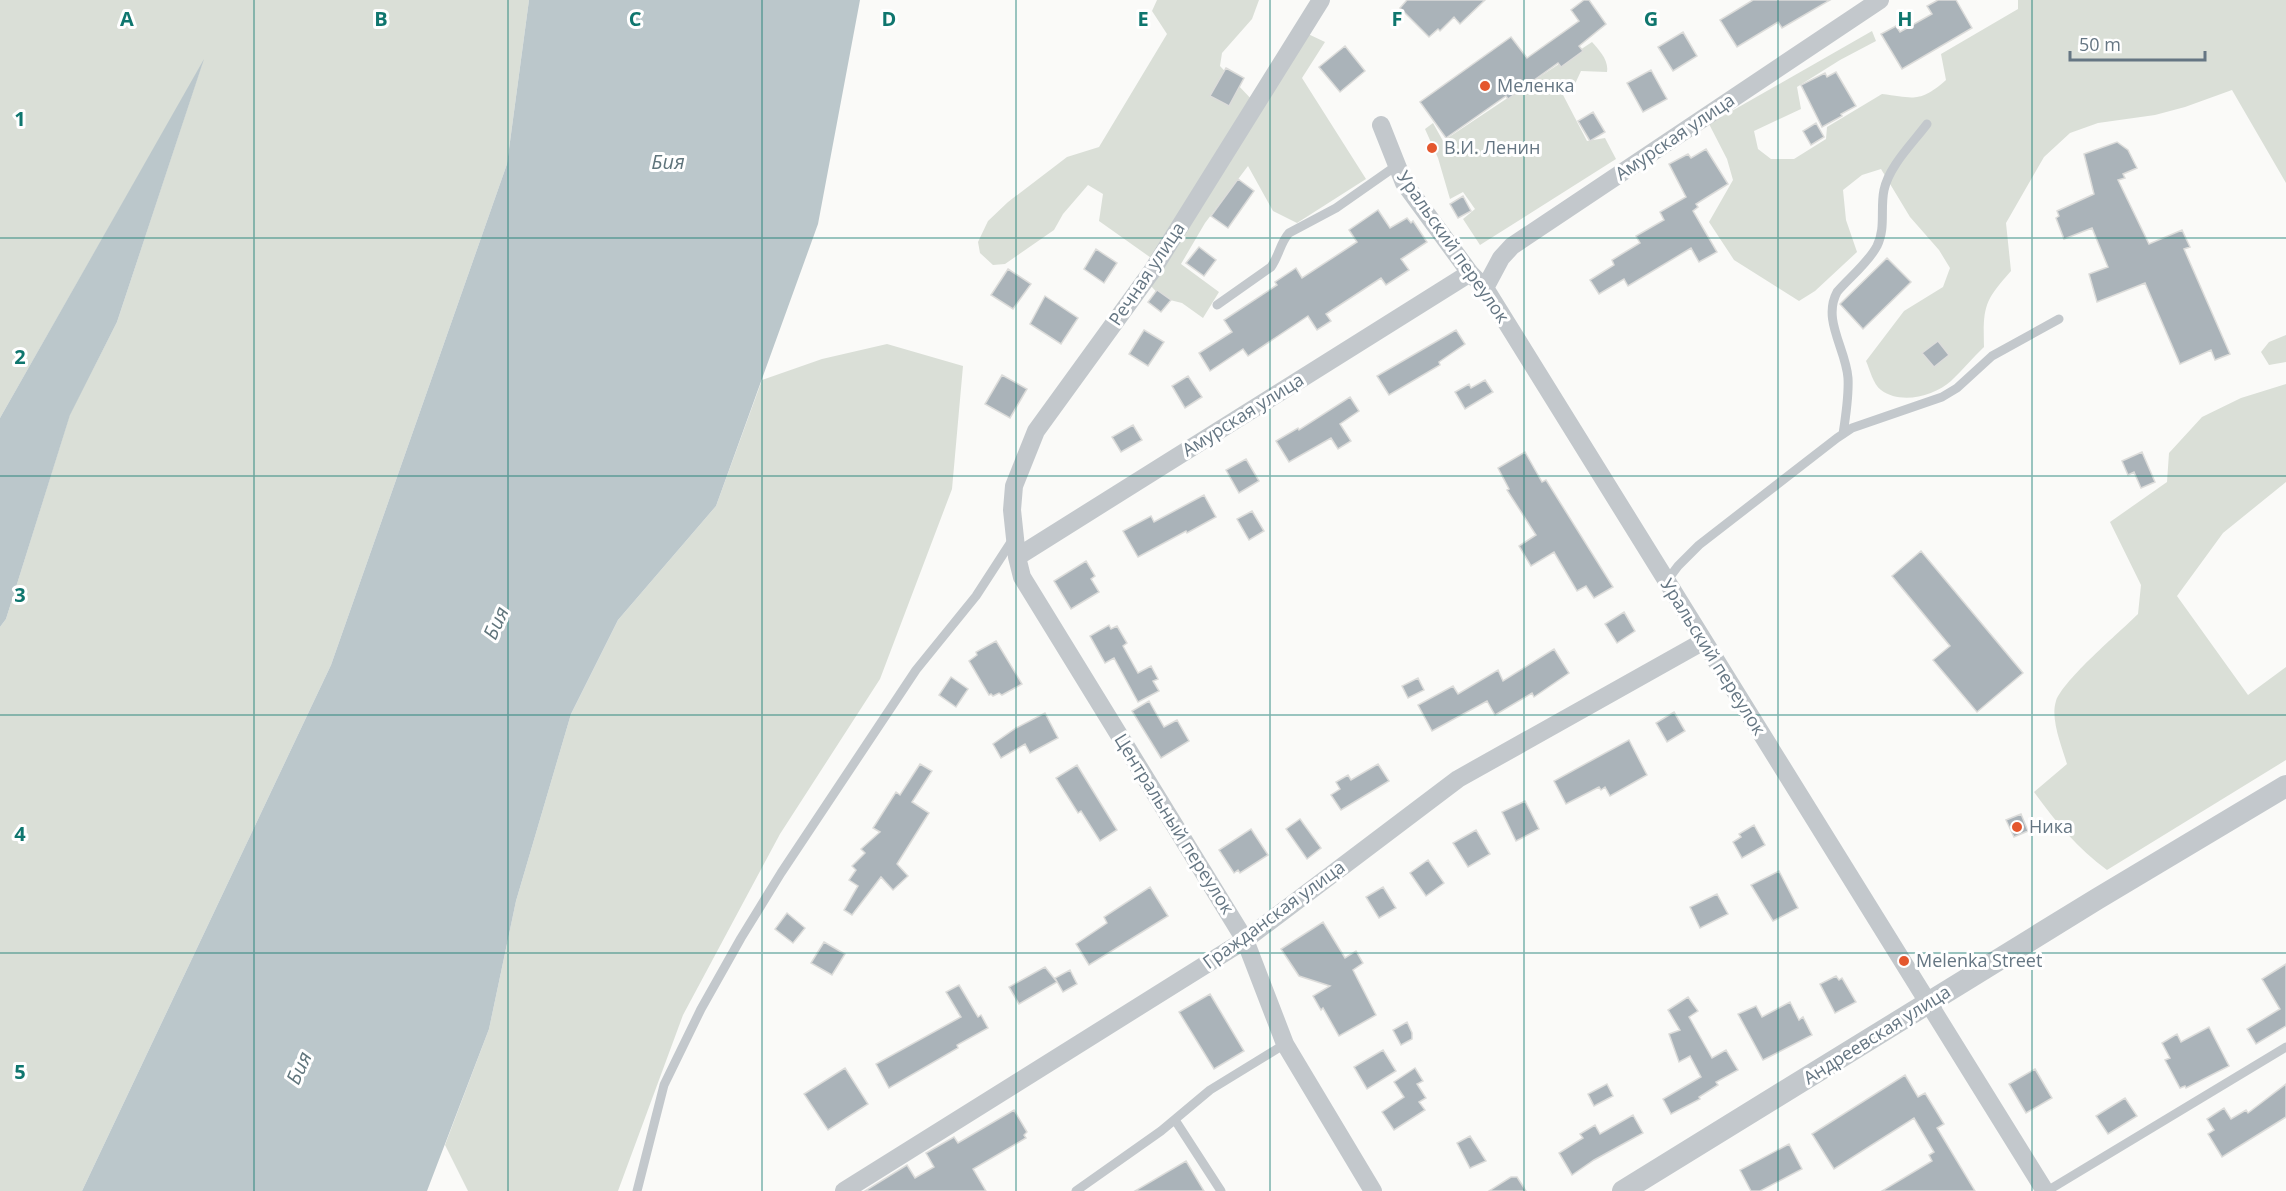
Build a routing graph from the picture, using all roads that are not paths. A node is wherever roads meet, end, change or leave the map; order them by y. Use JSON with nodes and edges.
{"nodes":[{"id":1,"x":1321,"y":0,"type":"edge"},
{"id":2,"x":1880,"y":0,"type":"edge"},
{"id":3,"x":1927,"y":124,"type":"dead end"},
{"id":4,"x":1381,"y":125,"type":"dead end"},
{"id":5,"x":1396,"y":166,"type":"junction"},
{"id":6,"x":1470,"y":273,"type":"junction"},
{"id":7,"x":1485,"y":288,"type":"junction"},
{"id":8,"x":1217,"y":305,"type":"dead end"},
{"id":9,"x":2059,"y":319,"type":"dead end"},
{"id":10,"x":1843,"y":434,"type":"junction"},
{"id":11,"x":1014,"y":536,"type":"junction"},
{"id":12,"x":1017,"y":557,"type":"junction"},
{"id":13,"x":1666,"y":582,"type":"junction"},
{"id":14,"x":1704,"y":641,"type":"junction"},
{"id":15,"x":2286,"y":786,"type":"edge"},
{"id":16,"x":1245,"y":940,"type":"junction"},
{"id":17,"x":1929,"y":1003,"type":"junction"},
{"id":18,"x":1285,"y":1044,"type":"junction"},
{"id":19,"x":2286,"y":1047,"type":"edge"},
{"id":20,"x":1175,"y":1120,"type":"junction"},
{"id":21,"x":637,"y":1191,"type":"edge"},
{"id":22,"x":844,"y":1191,"type":"edge"},
{"id":23,"x":1076,"y":1191,"type":"edge"},
{"id":24,"x":1221,"y":1191,"type":"edge"},
{"id":25,"x":1373,"y":1191,"type":"edge"},
{"id":26,"x":1623,"y":1191,"type":"edge"},
{"id":27,"x":2046,"y":1191,"type":"edge"}],
"edges":[{"from":1,"to":11,"type":"street","name":"Речная улица"},
{"from":2,"to":7,"type":"street","name":"Амурская улица"},
{"from":3,"to":10,"type":"lane"},
{"from":4,"to":5,"type":"street","name":"Уральский переулок"},
{"from":5,"to":6,"type":"street","name":"Уральский переулок"},
{"from":5,"to":8,"type":"lane"},
{"from":6,"to":7,"type":"street","name":"Уральский переулок"},
{"from":6,"to":12,"type":"street","name":"Амурская улица"},
{"from":7,"to":13,"type":"street","name":"Уральский переулок"},
{"from":9,"to":10,"type":"lane"},
{"from":10,"to":13,"type":"lane"},
{"from":11,"to":12,"type":"street","name":"Речная улица"},
{"from":11,"to":21,"type":"lane"},
{"from":12,"to":16,"type":"street","name":"Центральный переулок"},
{"from":13,"to":14,"type":"street","name":"Уральский переулок"},
{"from":14,"to":16,"type":"street","name":"Гражданская улица"},
{"from":14,"to":17,"type":"street","name":"Уральский переулок"},
{"from":15,"to":17,"type":"street","name":"Андреевская улица"},
{"from":16,"to":18,"type":"street","name":"Центральный переулок"},
{"from":16,"to":22,"type":"street","name":"Гражданская улица"},
{"from":17,"to":26,"type":"street","name":"Андреевская улица"},
{"from":17,"to":27,"type":"street","name":"Уральский переулок"},
{"from":18,"to":20,"type":"lane"},
{"from":18,"to":25,"type":"street","name":"Центральный переулок"},
{"from":19,"to":27,"type":"lane"},
{"from":20,"to":23,"type":"lane"},
{"from":20,"to":24,"type":"lane"}]}
